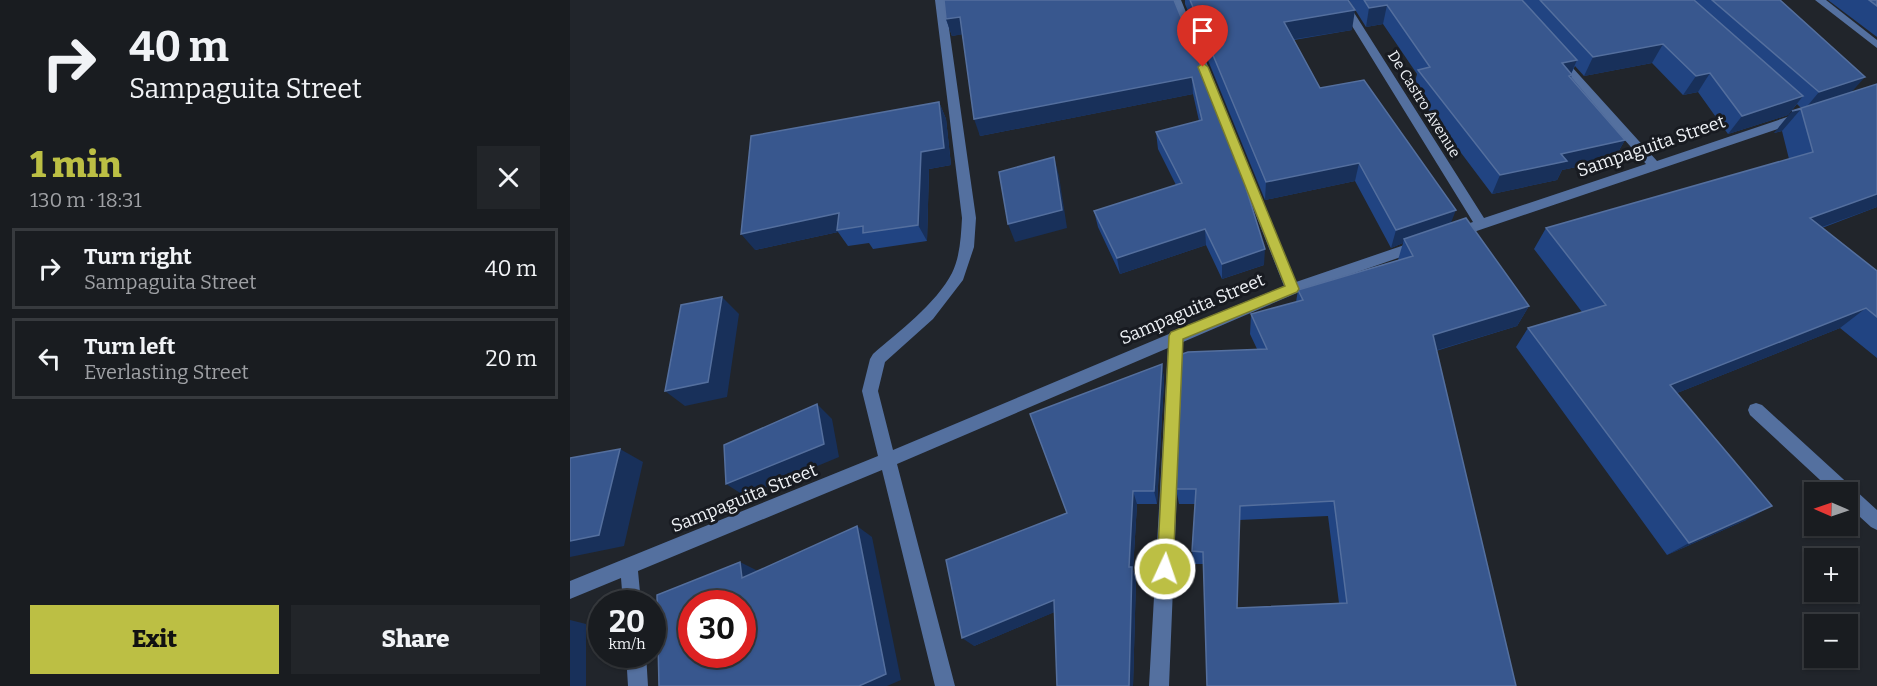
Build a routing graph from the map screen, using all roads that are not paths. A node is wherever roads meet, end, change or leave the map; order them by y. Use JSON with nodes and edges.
{"nodes":[{"id":1,"x":940,"y":0,"type":"edge"},
{"id":2,"x":1176,"y":0,"type":"edge"},
{"id":3,"x":1341,"y":0,"type":"edge"},
{"id":4,"x":1820,"y":0,"type":"edge"},
{"id":5,"x":1877,"y":45,"type":"edge"},
{"id":6,"x":1553,"y":52,"type":"edge"},
{"id":7,"x":1801,"y":113,"type":"edge"},
{"id":8,"x":1654,"y":165,"type":"junction"},
{"id":9,"x":1481,"y":224,"type":"junction"},
{"id":10,"x":1292,"y":289,"type":"junction"},
{"id":11,"x":1176,"y":336,"type":"junction"},
{"id":12,"x":1756,"y":410,"type":"dead end"},
{"id":13,"x":888,"y":460,"type":"junction"},
{"id":14,"x":1834,"y":482,"type":"edge"},
{"id":15,"x":1858,"y":504,"type":"edge"},
{"id":16,"x":1877,"y":521,"type":"edge"},
{"id":17,"x":629,"y":566,"type":"junction"},
{"id":18,"x":570,"y":590,"type":"edge"},
{"id":19,"x":631,"y":590,"type":"edge"},
{"id":20,"x":637,"y":668,"type":"edge"},
{"id":21,"x":638,"y":686,"type":"edge"},
{"id":22,"x":945,"y":686,"type":"edge"},
{"id":23,"x":1159,"y":686,"type":"edge"}],
"edges":[{"from":1,"to":13,"type":"street"},
{"from":2,"to":10,"type":"street"},
{"from":3,"to":9,"type":"street","name":"De Castro Avenue"},
{"from":4,"to":5,"type":"street"},
{"from":6,"to":8,"type":"street"},
{"from":7,"to":8,"type":"street","name":"Sampaguita Street"},
{"from":8,"to":9,"type":"street","name":"Sampaguita Street"},
{"from":9,"to":10,"type":"street","name":"Sampaguita Street"},
{"from":10,"to":11,"type":"street","name":"Sampaguita Street"},
{"from":11,"to":13,"type":"street","name":"Sampaguita Street"},
{"from":11,"to":23,"type":"street"},
{"from":12,"to":14,"type":"street"},
{"from":13,"to":17,"type":"street","name":"Sampaguita Street"},
{"from":13,"to":22,"type":"street"},
{"from":15,"to":16,"type":"street"},
{"from":17,"to":18,"type":"street","name":"Sampaguita Street"},
{"from":17,"to":19,"type":"street"},
{"from":20,"to":21,"type":"street"}]}
